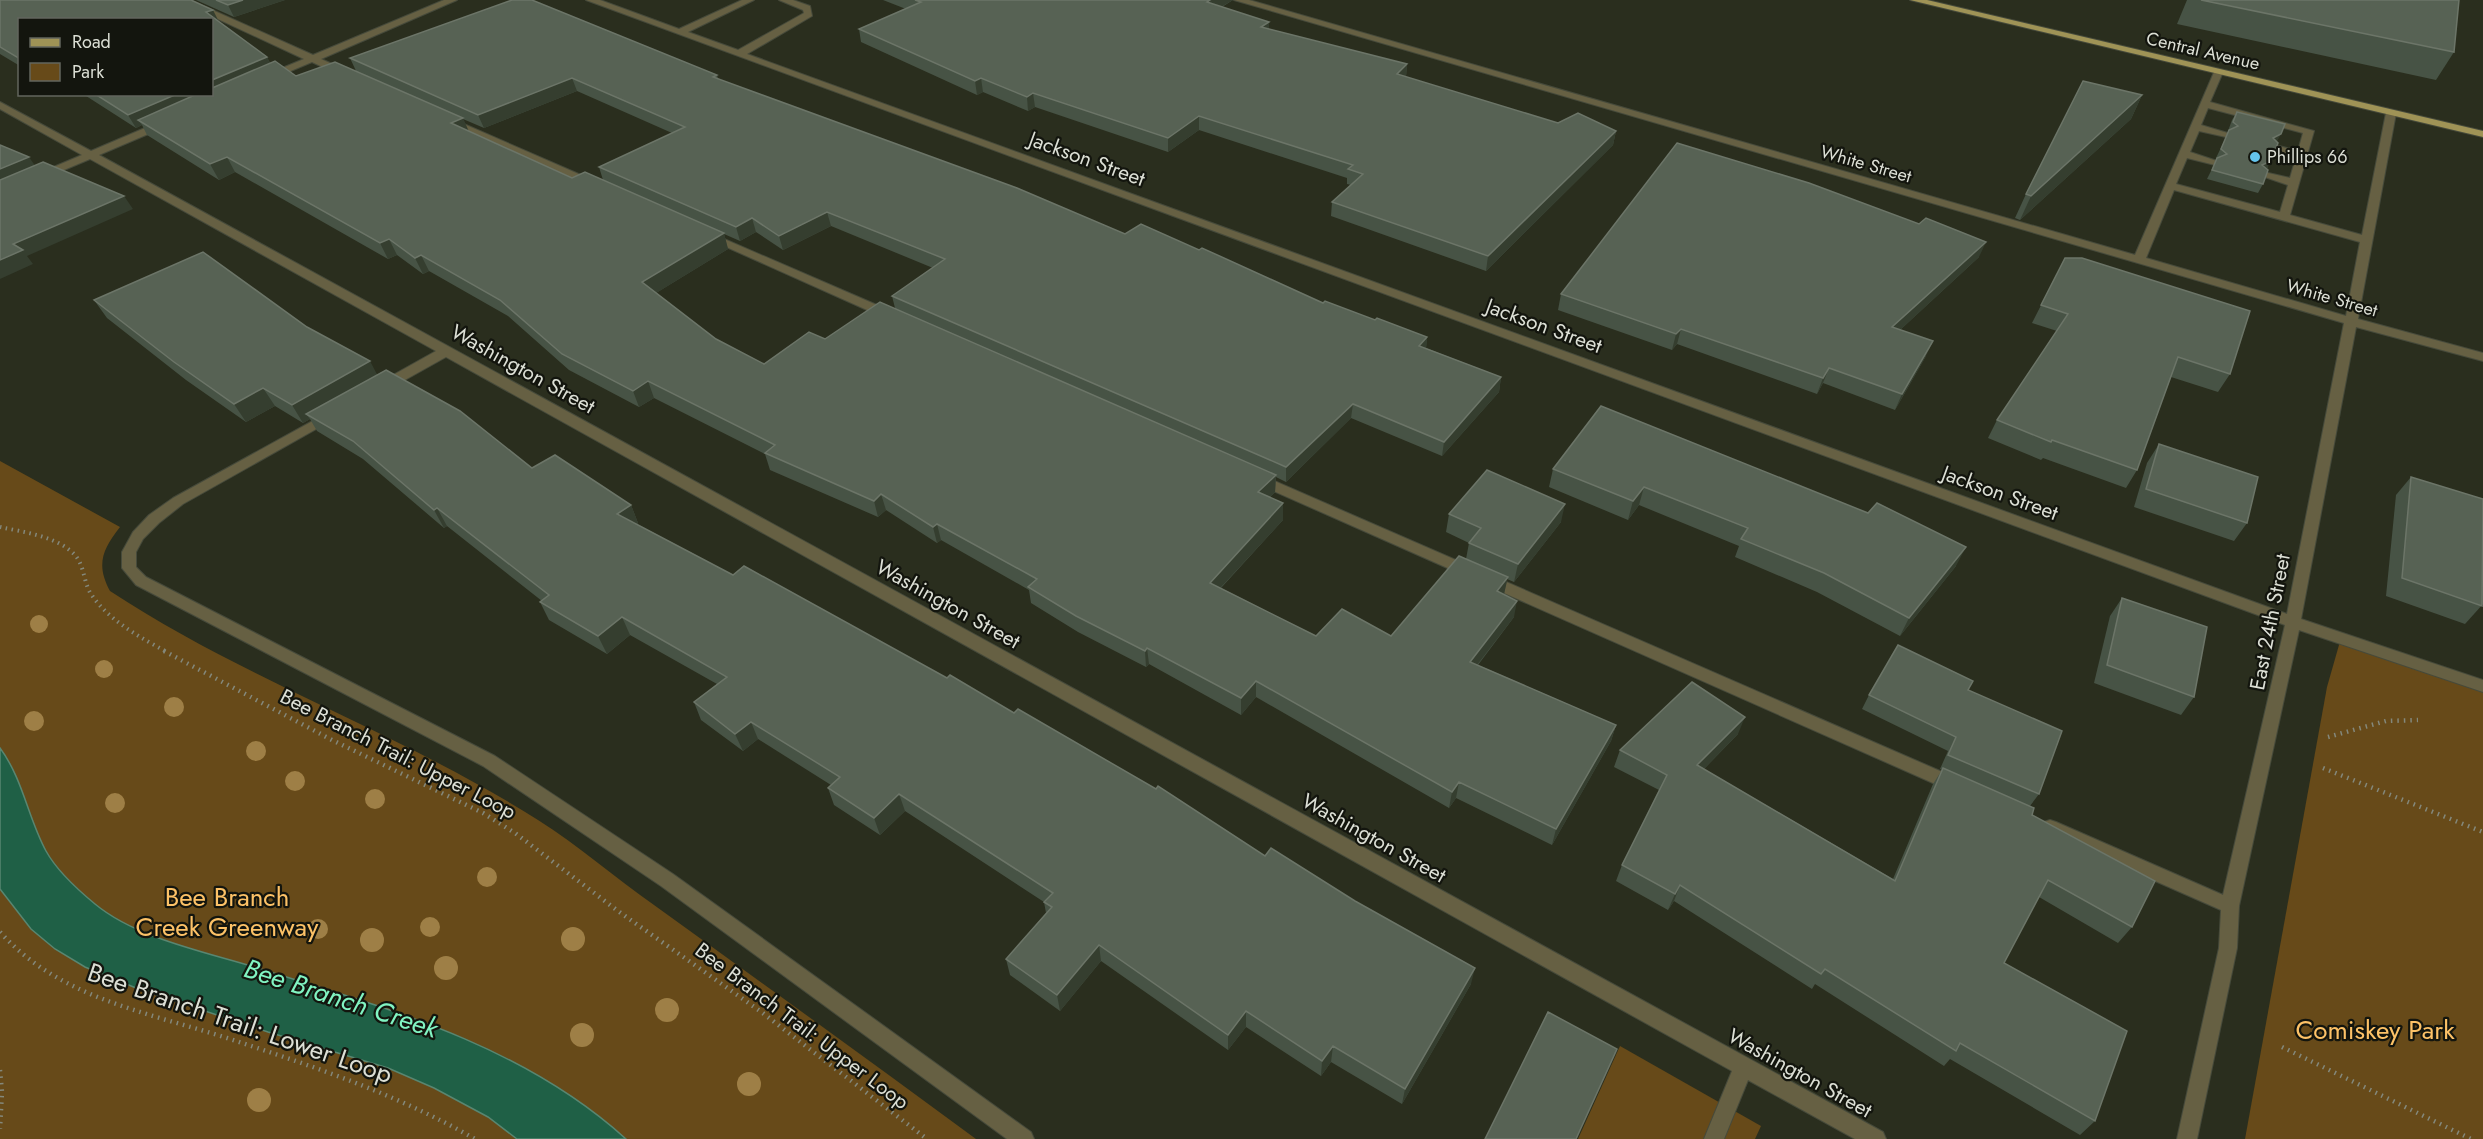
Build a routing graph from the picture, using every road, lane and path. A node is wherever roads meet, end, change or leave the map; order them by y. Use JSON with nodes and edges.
{"nodes":[{"id":1,"x":182,"y":0,"type":"edge"},
{"id":2,"x":452,"y":0,"type":"edge"},
{"id":3,"x":591,"y":0,"type":"edge"},
{"id":4,"x":749,"y":0,"type":"edge"},
{"id":5,"x":784,"y":0,"type":"edge"},
{"id":6,"x":1239,"y":0,"type":"edge"},
{"id":7,"x":1915,"y":0,"type":"edge"},
{"id":8,"x":680,"y":32,"type":"junction"},
{"id":9,"x":739,"y":54,"type":"junction"},
{"id":10,"x":311,"y":58,"type":"junction"},
{"id":11,"x":2218,"y":72,"type":"junction"},
{"id":12,"x":261,"y":80,"type":"edge"},
{"id":13,"x":363,"y":81,"type":"edge"},
{"id":14,"x":2205,"y":104,"type":"junction"},
{"id":15,"x":0,"y":105,"type":"edge"},
{"id":16,"x":2391,"y":113,"type":"junction"},
{"id":17,"x":436,"y":115,"type":"edge"},
{"id":18,"x":171,"y":121,"type":"edge"},
{"id":19,"x":2196,"y":127,"type":"junction"},
{"id":20,"x":2483,"y":134,"type":"edge"},
{"id":21,"x":2226,"y":135,"type":"edge"},
{"id":22,"x":2275,"y":147,"type":"edge"},
{"id":23,"x":2184,"y":154,"type":"junction"},
{"id":24,"x":91,"y":155,"type":"junction"},
{"id":25,"x":2302,"y":155,"type":"junction"},
{"id":26,"x":2215,"y":162,"type":"edge"},
{"id":27,"x":2264,"y":175,"type":"edge"},
{"id":28,"x":30,"y":180,"type":"edge"},
{"id":29,"x":2294,"y":183,"type":"junction"},
{"id":30,"x":2171,"y":186,"type":"junction"},
{"id":31,"x":610,"y":191,"type":"edge"},
{"id":32,"x":2284,"y":217,"type":"junction"},
{"id":33,"x":696,"y":230,"type":"edge"},
{"id":34,"x":2367,"y":240,"type":"junction"},
{"id":35,"x":2139,"y":260,"type":"junction"},
{"id":36,"x":2350,"y":321,"type":"junction"},
{"id":37,"x":904,"y":322,"type":"edge"},
{"id":38,"x":446,"y":351,"type":"junction"},
{"id":39,"x":2483,"y":357,"type":"edge"},
{"id":40,"x":369,"y":394,"type":"edge"},
{"id":41,"x":339,"y":411,"type":"edge"},
{"id":42,"x":1244,"y":472,"type":"edge"},
{"id":43,"x":0,"y":527,"type":"edge"},
{"id":44,"x":2293,"y":622,"type":"junction"},
{"id":45,"x":2483,"y":686,"type":"edge"},
{"id":46,"x":2418,"y":720,"type":"dead end"},
{"id":47,"x":2328,"y":737,"type":"dead end"},
{"id":48,"x":2323,"y":768,"type":"dead end"},
{"id":49,"x":1974,"y":793,"type":"edge"},
{"id":50,"x":2039,"y":822,"type":"edge"},
{"id":51,"x":2483,"y":832,"type":"edge"},
{"id":52,"x":2230,"y":906,"type":"junction"},
{"id":53,"x":0,"y":932,"type":"edge"},
{"id":54,"x":2282,"y":1047,"type":"dead end"},
{"id":55,"x":1744,"y":1066,"type":"junction"},
{"id":56,"x":0,"y":1070,"type":"edge"},
{"id":57,"x":0,"y":1129,"type":"edge"},
{"id":58,"x":475,"y":1139,"type":"edge"},
{"id":59,"x":927,"y":1139,"type":"edge"},
{"id":60,"x":1024,"y":1139,"type":"edge"},
{"id":61,"x":1714,"y":1139,"type":"edge"},
{"id":62,"x":1876,"y":1139,"type":"edge"},
{"id":63,"x":2187,"y":1139,"type":"edge"},
{"id":64,"x":2471,"y":1139,"type":"edge"}],
"edges":[{"from":1,"to":10,"type":"street"},
{"from":2,"to":10,"type":"street"},
{"from":3,"to":8,"type":"street","name":"Jackson Street"},
{"from":4,"to":8,"type":"street"},
{"from":5,"to":9,"type":"street"},
{"from":6,"to":35,"type":"street","name":"White Street"},
{"from":7,"to":11,"type":"main road","name":"Central Avenue"},
{"from":8,"to":9,"type":"street","name":"Jackson Street"},
{"from":9,"to":44,"type":"street","name":"Jackson Street"},
{"from":10,"to":12,"type":"street"},
{"from":10,"to":13,"type":"street"},
{"from":11,"to":14,"type":"street"},
{"from":11,"to":16,"type":"main road","name":"Central Avenue"},
{"from":14,"to":19,"type":"street"},
{"from":14,"to":25,"type":"street"},
{"from":15,"to":24,"type":"street","name":"Washington Street"},
{"from":16,"to":20,"type":"main road","name":"Central Avenue"},
{"from":16,"to":34,"type":"street","name":"East 24th Street"},
{"from":17,"to":31,"type":"street"},
{"from":18,"to":24,"type":"street"},
{"from":19,"to":21,"type":"street"},
{"from":19,"to":23,"type":"street"},
{"from":22,"to":25,"type":"street"},
{"from":23,"to":26,"type":"street"},
{"from":23,"to":30,"type":"street"},
{"from":24,"to":28,"type":"street"},
{"from":24,"to":38,"type":"street","name":"Washington Street"},
{"from":25,"to":29,"type":"street"},
{"from":27,"to":29,"type":"street"},
{"from":29,"to":32,"type":"street"},
{"from":30,"to":32,"type":"street"},
{"from":30,"to":35,"type":"street"},
{"from":32,"to":34,"type":"street"},
{"from":33,"to":37,"type":"street"},
{"from":34,"to":36,"type":"street","name":"East 24th Street"},
{"from":35,"to":36,"type":"street","name":"White Street"},
{"from":36,"to":39,"type":"street","name":"White Street"},
{"from":36,"to":44,"type":"street","name":"East 24th Street"},
{"from":38,"to":40,"type":"street"},
{"from":38,"to":55,"type":"street","name":"Washington Street"},
{"from":41,"to":60,"type":"street"},
{"from":42,"to":49,"type":"street"},
{"from":43,"to":59,"type":"path","name":"Bee Branch Trail: Upper Loop"},
{"from":44,"to":45,"type":"street","name":"Jackson Street"},
{"from":44,"to":52,"type":"street","name":"East 24th Street"},
{"from":46,"to":47,"type":"path"},
{"from":48,"to":51,"type":"path"},
{"from":50,"to":52,"type":"street"},
{"from":52,"to":63,"type":"street","name":"East 24th Street"},
{"from":53,"to":58,"type":"path","name":"Bee Branch Trail: Lower Loop"},
{"from":54,"to":64,"type":"path"},
{"from":55,"to":61,"type":"street"},
{"from":55,"to":62,"type":"street","name":"Washington Street"},
{"from":56,"to":57,"type":"path"}]}
